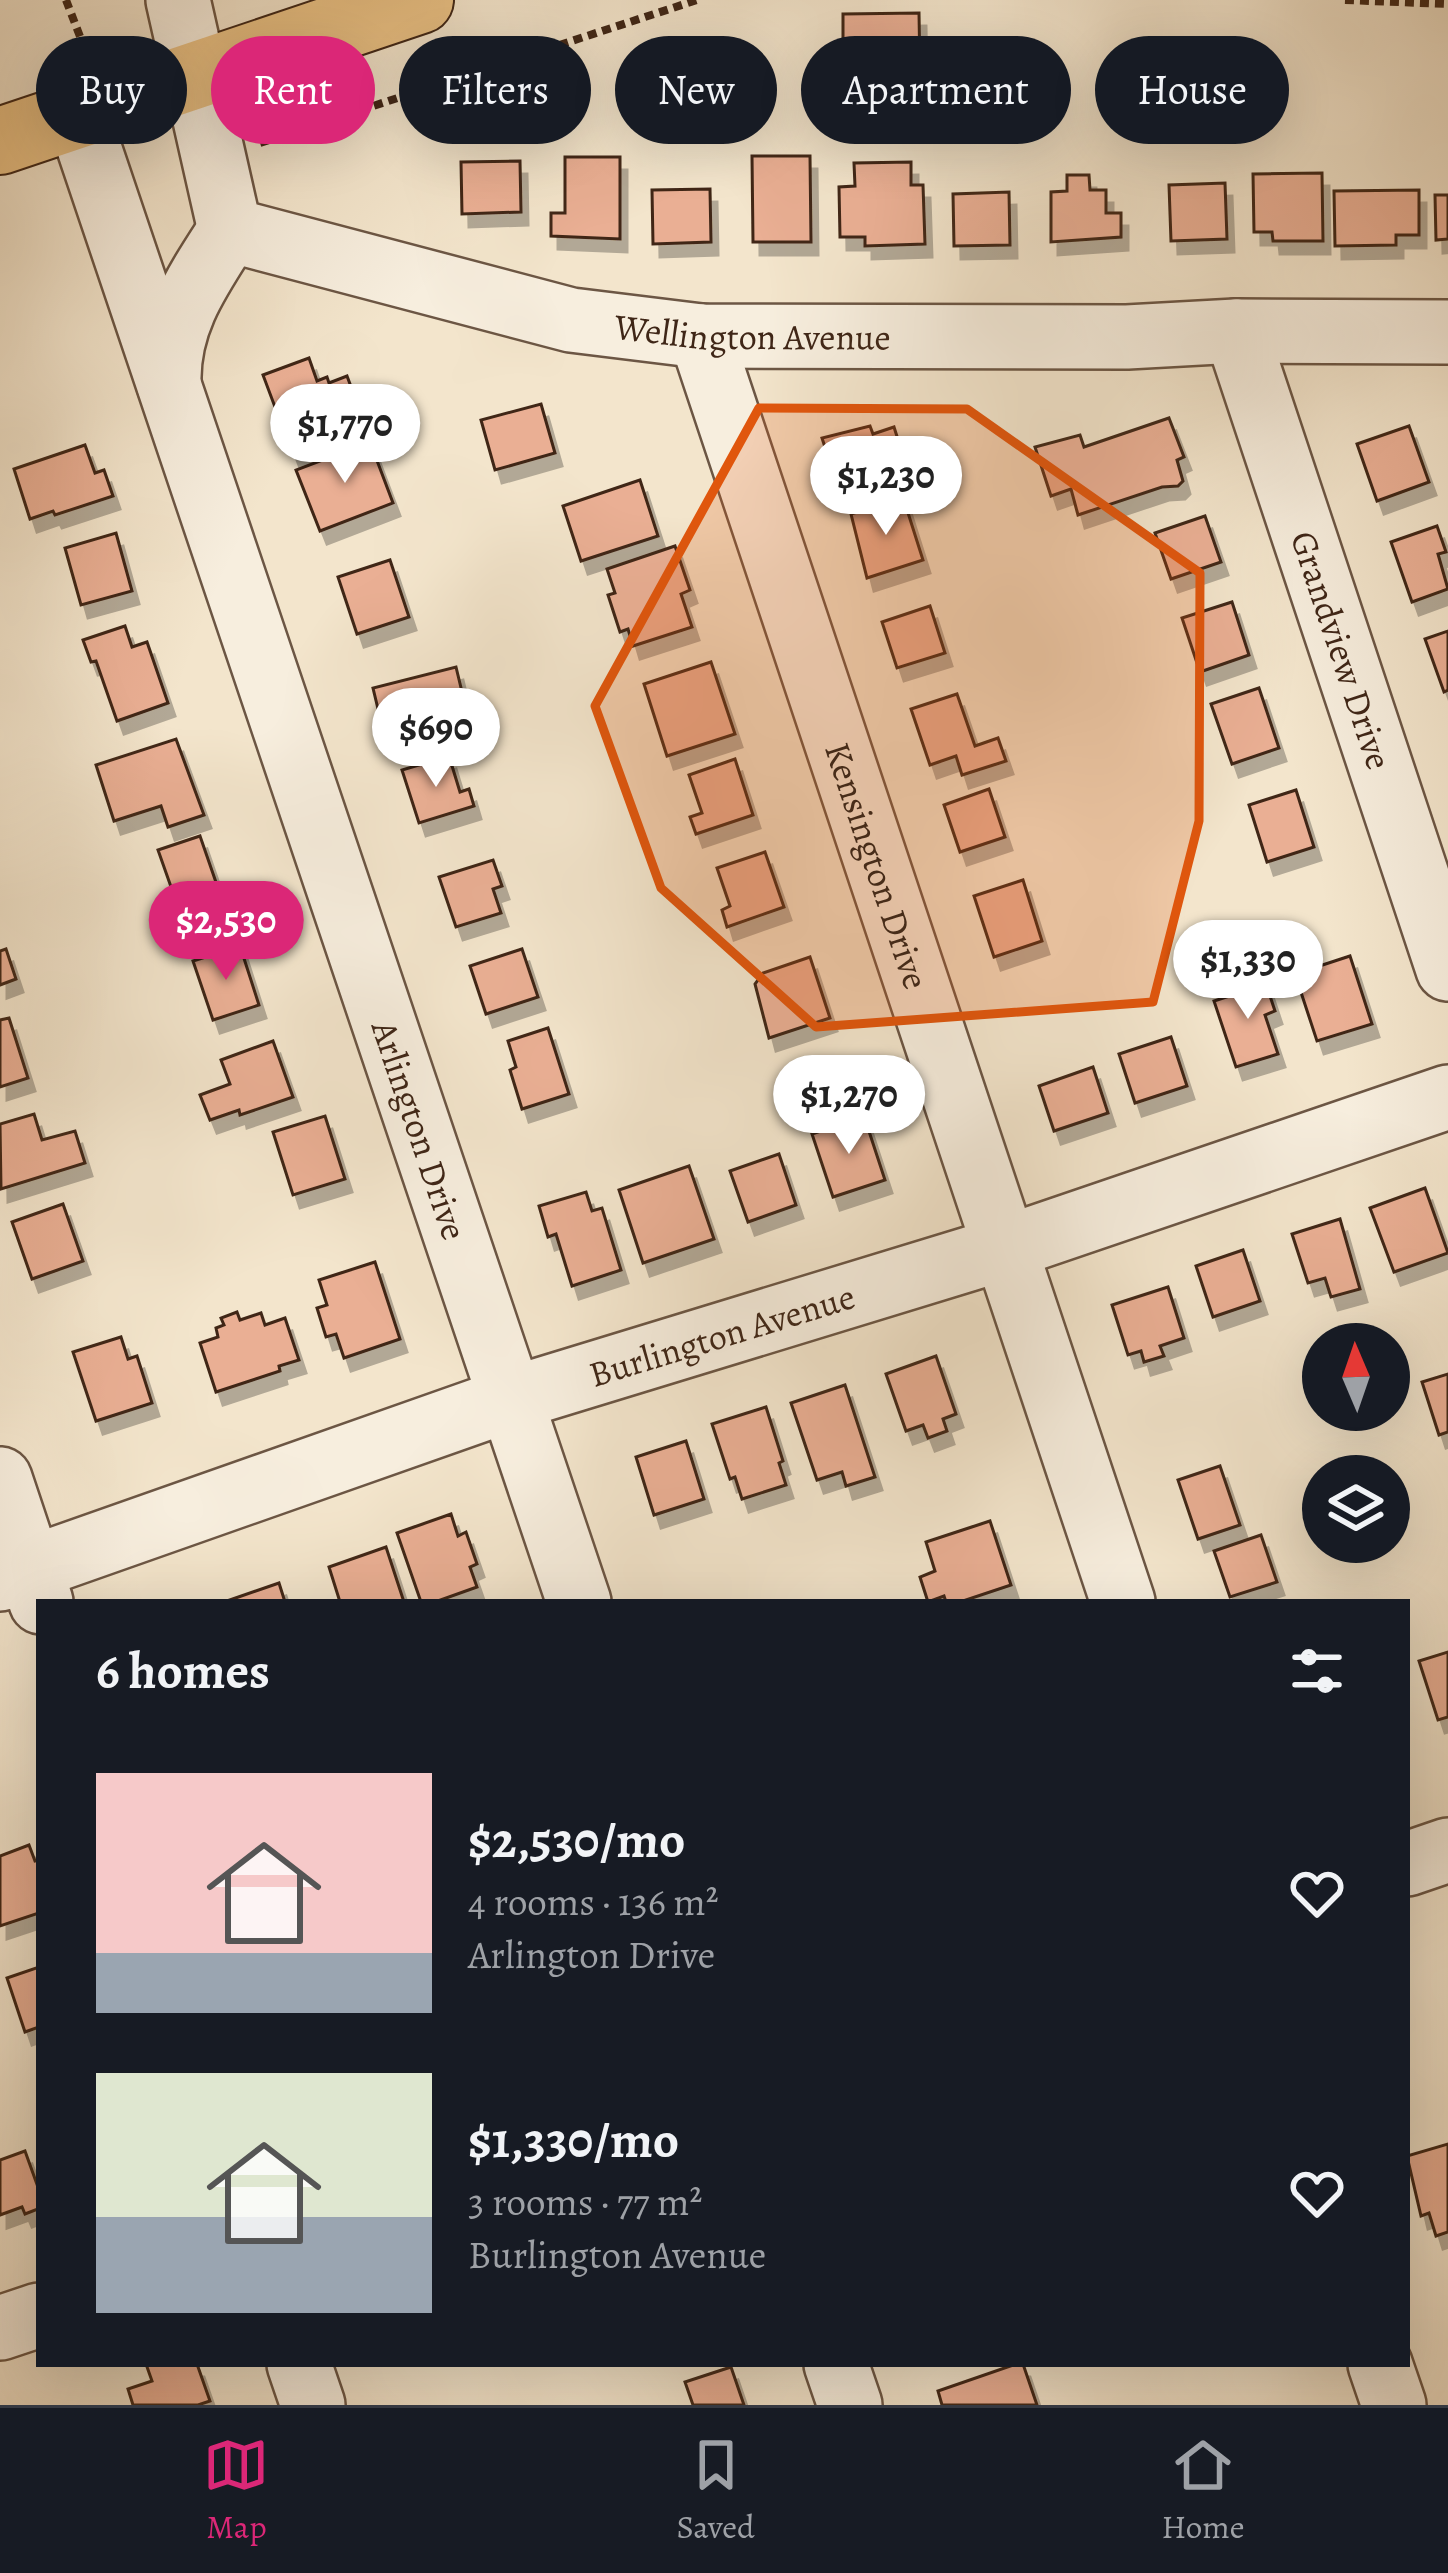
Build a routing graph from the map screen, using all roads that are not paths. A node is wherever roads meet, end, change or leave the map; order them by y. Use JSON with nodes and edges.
{"nodes":[{"id":1,"x":178,"y":0,"type":"edge"},
{"id":2,"x":420,"y":0,"type":"edge"},
{"id":3,"x":195,"y":76,"type":"junction"},
{"id":4,"x":187,"y":79,"type":"edge"},
{"id":5,"x":36,"y":129,"type":"edge"},
{"id":6,"x":0,"y":141,"type":"edge"},
{"id":7,"x":88,"y":144,"type":"edge"},
{"id":8,"x":230,"y":230,"type":"junction"},
{"id":9,"x":1236,"y":331,"type":"junction"},
{"id":10,"x":1448,"y":332,"type":"edge"},
{"id":11,"x":701,"y":336,"type":"junction"},
{"id":12,"x":169,"y":386,"type":"junction"},
{"id":13,"x":1448,"y":969,"type":"edge"},
{"id":14,"x":1448,"y":1097,"type":"edge"},
{"id":15,"x":1005,"y":1248,"type":"junction"},
{"id":16,"x":511,"y":1399,"type":"junction"},
{"id":17,"x":0,"y":1479,"type":"edge"},
{"id":18,"x":24,"y":1583,"type":"edge"},
{"id":19,"x":578,"y":1599,"type":"edge"},
{"id":20,"x":1122,"y":1599,"type":"edge"},
{"id":21,"x":1448,"y":1850,"type":"edge"},
{"id":22,"x":1410,"y":1863,"type":"edge"},
{"id":23,"x":36,"y":2316,"type":"edge"},
{"id":24,"x":0,"y":2329,"type":"edge"},
{"id":25,"x":299,"y":2367,"type":"edge"},
{"id":26,"x":837,"y":2367,"type":"edge"},
{"id":27,"x":1381,"y":2367,"type":"edge"},
{"id":28,"x":313,"y":2405,"type":"edge"},
{"id":29,"x":850,"y":2405,"type":"edge"},
{"id":30,"x":1394,"y":2405,"type":"edge"}],
"edges":[{"from":1,"to":3,"type":"street"},
{"from":2,"to":3,"type":"main road"},
{"from":3,"to":4,"type":"main road"},
{"from":3,"to":8,"type":"street"},
{"from":5,"to":6,"type":"main road"},
{"from":7,"to":12,"type":"street","name":"Arlington Drive"},
{"from":8,"to":11,"type":"street","name":"Wellington Avenue"},
{"from":8,"to":12,"type":"street","name":"Arlington Drive"},
{"from":9,"to":10,"type":"street","name":"Wellington Avenue"},
{"from":9,"to":11,"type":"street","name":"Wellington Avenue"},
{"from":9,"to":13,"type":"street","name":"Grandview Drive"},
{"from":11,"to":15,"type":"street","name":"Kensington Drive"},
{"from":12,"to":16,"type":"street","name":"Arlington Drive"},
{"from":14,"to":15,"type":"street","name":"Burlington Avenue"},
{"from":15,"to":16,"type":"street","name":"Burlington Avenue"},
{"from":15,"to":20,"type":"street","name":"Kensington Drive"},
{"from":16,"to":18,"type":"street","name":"Burlington Avenue"},
{"from":16,"to":19,"type":"street","name":"Arlington Drive"},
{"from":17,"to":18,"type":"street"},
{"from":21,"to":22,"type":"street"},
{"from":23,"to":24,"type":"street"},
{"from":25,"to":28,"type":"street"},
{"from":26,"to":29,"type":"street"},
{"from":27,"to":30,"type":"street"}]}
